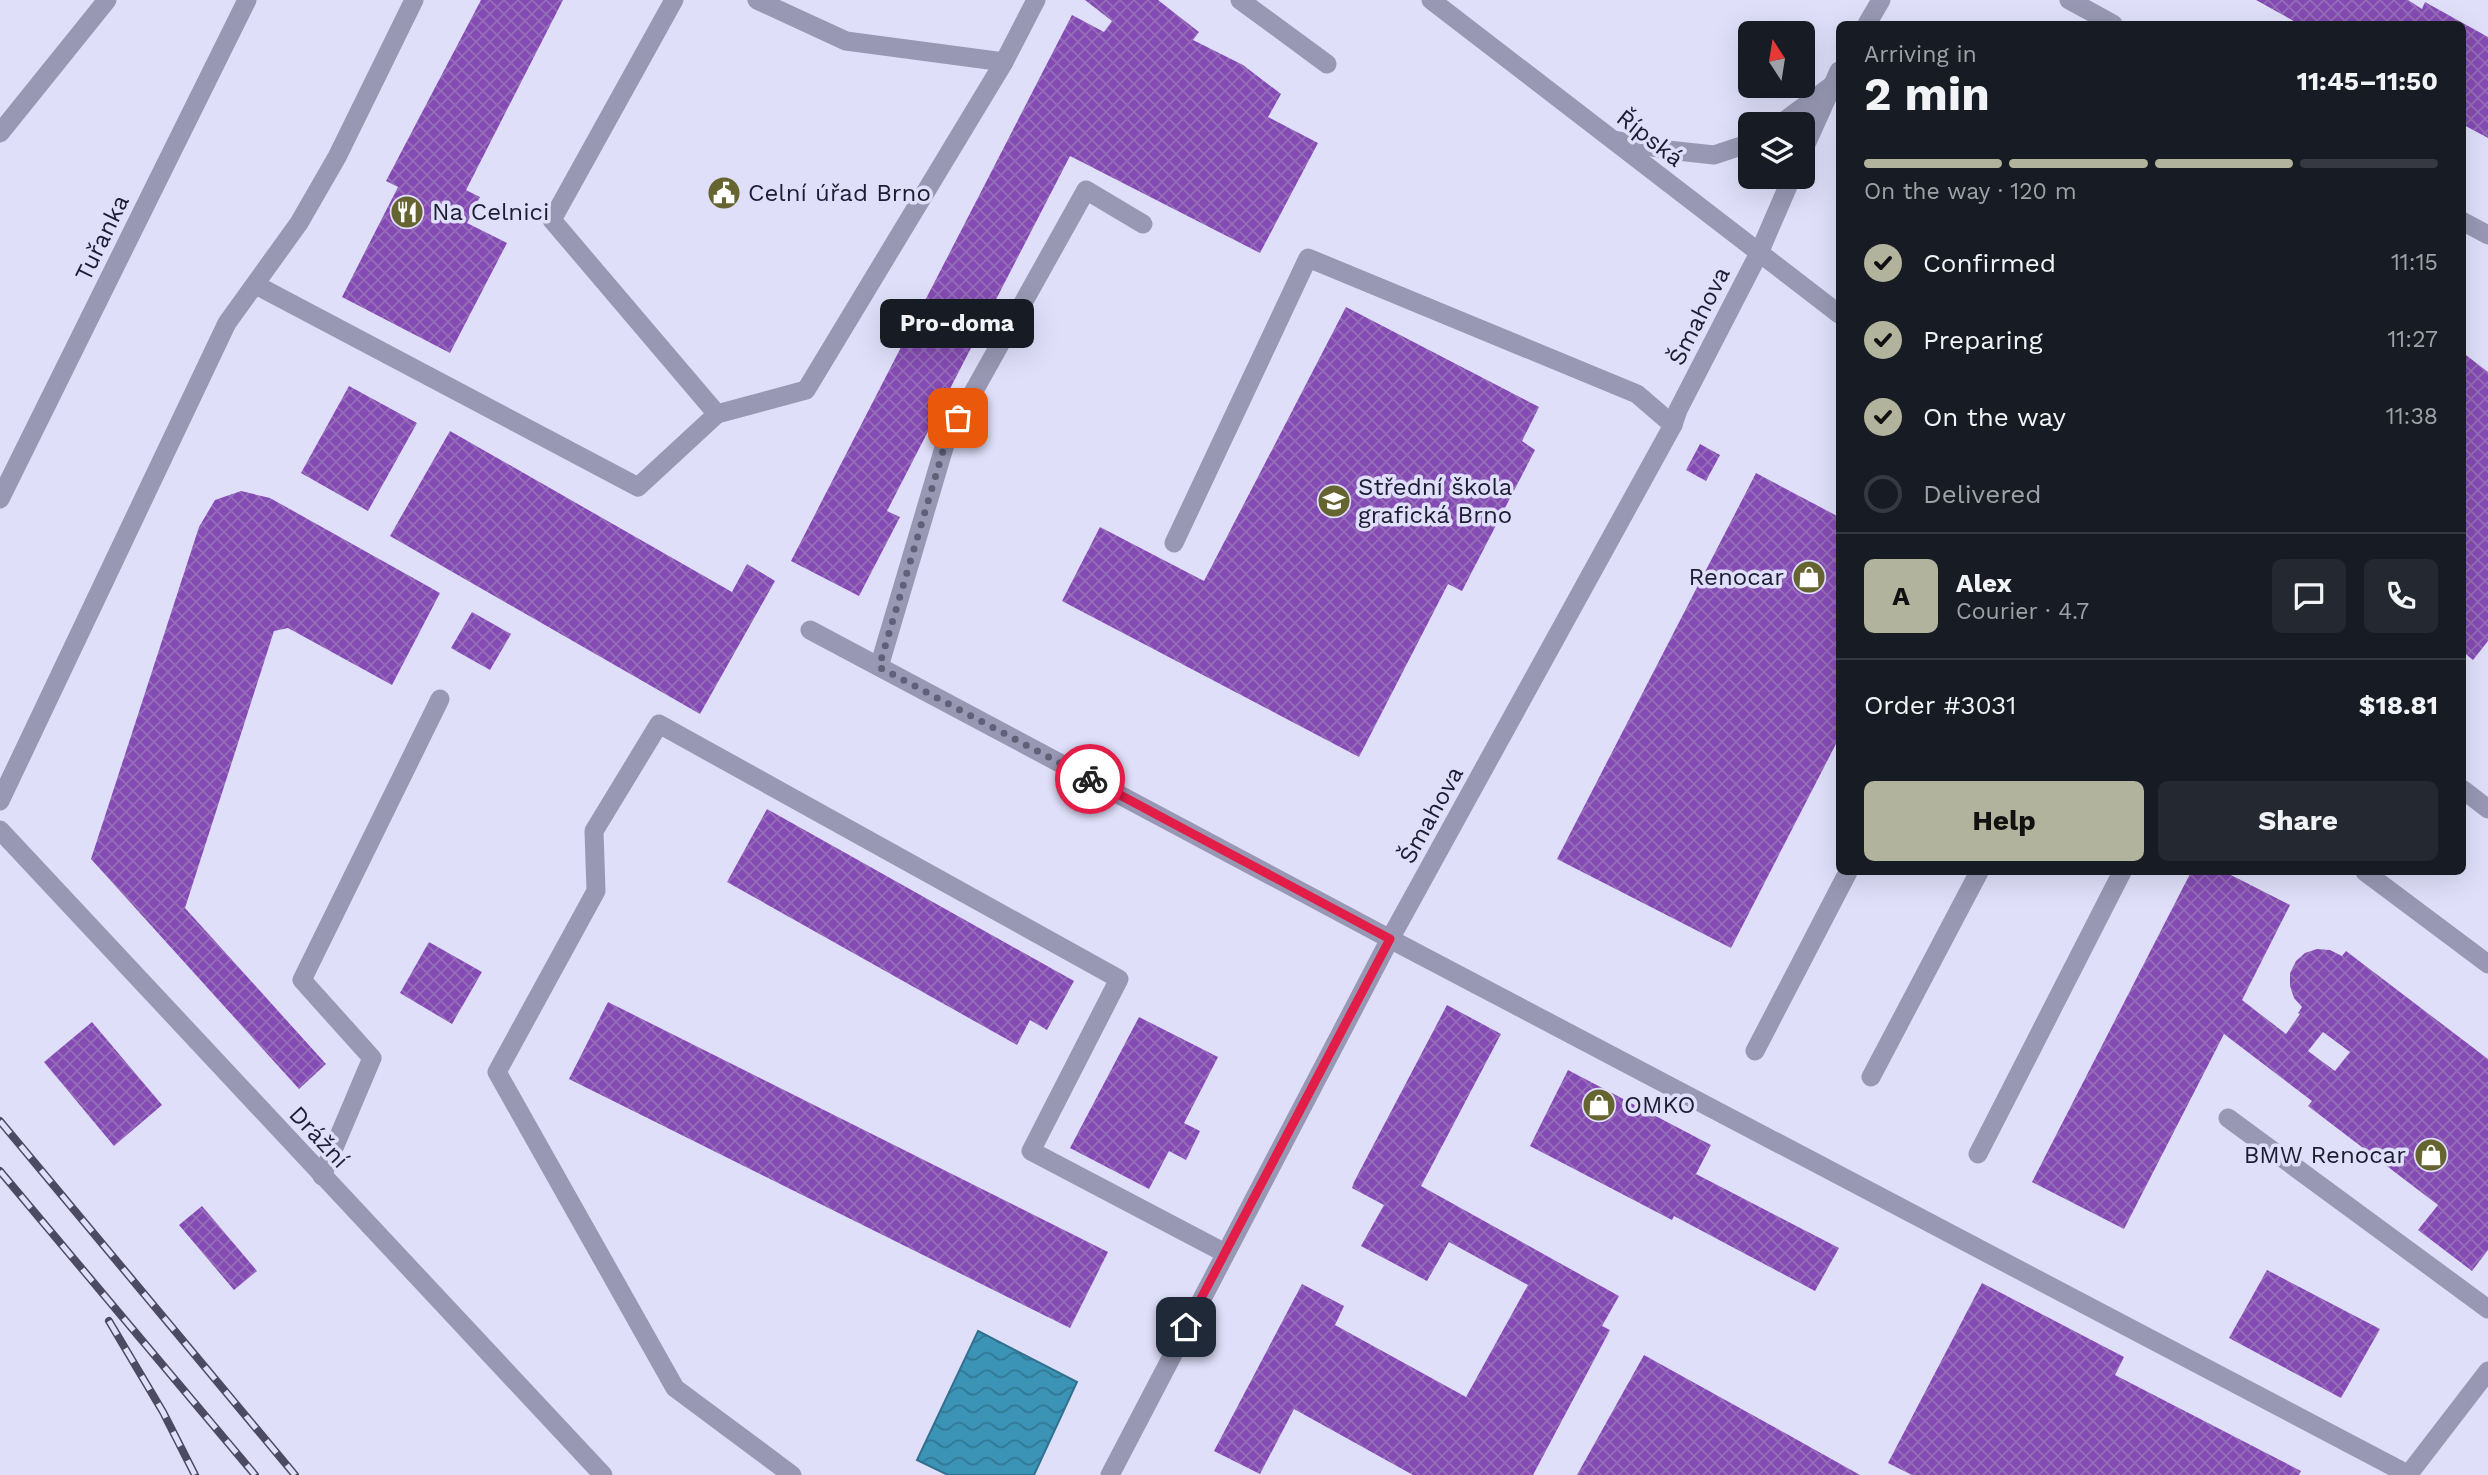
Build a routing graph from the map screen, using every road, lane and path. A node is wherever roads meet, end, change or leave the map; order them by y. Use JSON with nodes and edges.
{"nodes":[{"id":1,"x":107,"y":0,"type":"edge"},
{"id":2,"x":247,"y":0,"type":"edge"},
{"id":3,"x":414,"y":0,"type":"edge"},
{"id":4,"x":674,"y":0,"type":"edge"},
{"id":5,"x":757,"y":0,"type":"edge"},
{"id":6,"x":1036,"y":0,"type":"edge"},
{"id":7,"x":1240,"y":0,"type":"edge"},
{"id":8,"x":1431,"y":0,"type":"edge"},
{"id":9,"x":1881,"y":0,"type":"edge"},
{"id":10,"x":2069,"y":0,"type":"edge"},
{"id":11,"x":1869,"y":21,"type":"edge"},
{"id":12,"x":2108,"y":21,"type":"edge"},
{"id":13,"x":1004,"y":62,"type":"junction"},
{"id":14,"x":1327,"y":64,"type":"dead end"},
{"id":15,"x":1835,"y":79,"type":"edge"},
{"id":16,"x":1795,"y":112,"type":"edge"},
{"id":17,"x":1815,"y":124,"type":"edge"},
{"id":18,"x":0,"y":133,"type":"edge"},
{"id":19,"x":1610,"y":139,"type":"junction"},
{"id":20,"x":1738,"y":147,"type":"edge"},
{"id":21,"x":1787,"y":189,"type":"edge"},
{"id":22,"x":2466,"y":223,"type":"edge"},
{"id":23,"x":1143,"y":224,"type":"dead end"},
{"id":24,"x":2488,"y":235,"type":"edge"},
{"id":25,"x":1759,"y":253,"type":"junction"},
{"id":26,"x":256,"y":285,"type":"junction"},
{"id":27,"x":1836,"y":312,"type":"edge"},
{"id":28,"x":717,"y":414,"type":"junction"},
{"id":29,"x":1673,"y":425,"type":"junction"},
{"id":30,"x":0,"y":499,"type":"edge"},
{"id":31,"x":1174,"y":543,"type":"dead end"},
{"id":32,"x":810,"y":630,"type":"dead end"},
{"id":33,"x":879,"y":667,"type":"junction"},
{"id":34,"x":440,"y":699,"type":"dead end"},
{"id":35,"x":2466,"y":792,"type":"edge"},
{"id":36,"x":0,"y":801,"type":"edge"},
{"id":37,"x":2488,"y":809,"type":"edge"},
{"id":38,"x":0,"y":830,"type":"edge"},
{"id":39,"x":1846,"y":875,"type":"edge"},
{"id":40,"x":1977,"y":875,"type":"edge"},
{"id":41,"x":2120,"y":875,"type":"edge"},
{"id":42,"x":2369,"y":875,"type":"edge"},
{"id":43,"x":1390,"y":939,"type":"junction"},
{"id":44,"x":2488,"y":964,"type":"edge"},
{"id":45,"x":1755,"y":1051,"type":"dead end"},
{"id":46,"x":1871,"y":1077,"type":"dead end"},
{"id":47,"x":2228,"y":1118,"type":"dead end"},
{"id":48,"x":1978,"y":1154,"type":"dead end"},
{"id":49,"x":322,"y":1176,"type":"junction"},
{"id":50,"x":1225,"y":1253,"type":"junction"},
{"id":51,"x":2488,"y":1309,"type":"edge"},
{"id":52,"x":2488,"y":1371,"type":"edge"},
{"id":53,"x":603,"y":1475,"type":"edge"},
{"id":54,"x":792,"y":1475,"type":"edge"},
{"id":55,"x":1110,"y":1475,"type":"edge"},
{"id":56,"x":2408,"y":1475,"type":"edge"}],
"edges":[{"from":1,"to":18,"type":"street"},
{"from":2,"to":30,"type":"street","name":"Tuřanka"},
{"from":3,"to":26,"type":"street"},
{"from":4,"to":28,"type":"street"},
{"from":5,"to":13,"type":"street"},
{"from":6,"to":13,"type":"street"},
{"from":7,"to":14,"type":"street"},
{"from":8,"to":19,"type":"street","name":"Řípská"},
{"from":9,"to":11,"type":"street"},
{"from":10,"to":12,"type":"street"},
{"from":13,"to":28,"type":"street"},
{"from":15,"to":16,"type":"street"},
{"from":15,"to":17,"type":"street"},
{"from":19,"to":20,"type":"street"},
{"from":19,"to":25,"type":"street","name":"Řípská"},
{"from":21,"to":25,"type":"street","name":"Šmahova"},
{"from":22,"to":24,"type":"street"},
{"from":23,"to":33,"type":"street"},
{"from":25,"to":27,"type":"street","name":"Řípská"},
{"from":25,"to":29,"type":"street","name":"Šmahova"},
{"from":26,"to":28,"type":"street"},
{"from":26,"to":36,"type":"street"},
{"from":29,"to":31,"type":"street"},
{"from":29,"to":43,"type":"street","name":"Šmahova"},
{"from":32,"to":33,"type":"street"},
{"from":33,"to":43,"type":"street"},
{"from":34,"to":49,"type":"street"},
{"from":35,"to":37,"type":"street"},
{"from":38,"to":49,"type":"street","name":"Drážní"},
{"from":39,"to":45,"type":"street"},
{"from":40,"to":46,"type":"street"},
{"from":41,"to":48,"type":"street"},
{"from":42,"to":44,"type":"street"},
{"from":43,"to":50,"type":"street","name":"Šmahova"},
{"from":43,"to":56,"type":"street"},
{"from":47,"to":51,"type":"street"},
{"from":49,"to":53,"type":"street","name":"Drážní"},
{"from":50,"to":54,"type":"street"},
{"from":50,"to":55,"type":"street","name":"Šmahova"},
{"from":52,"to":56,"type":"street"}]}
